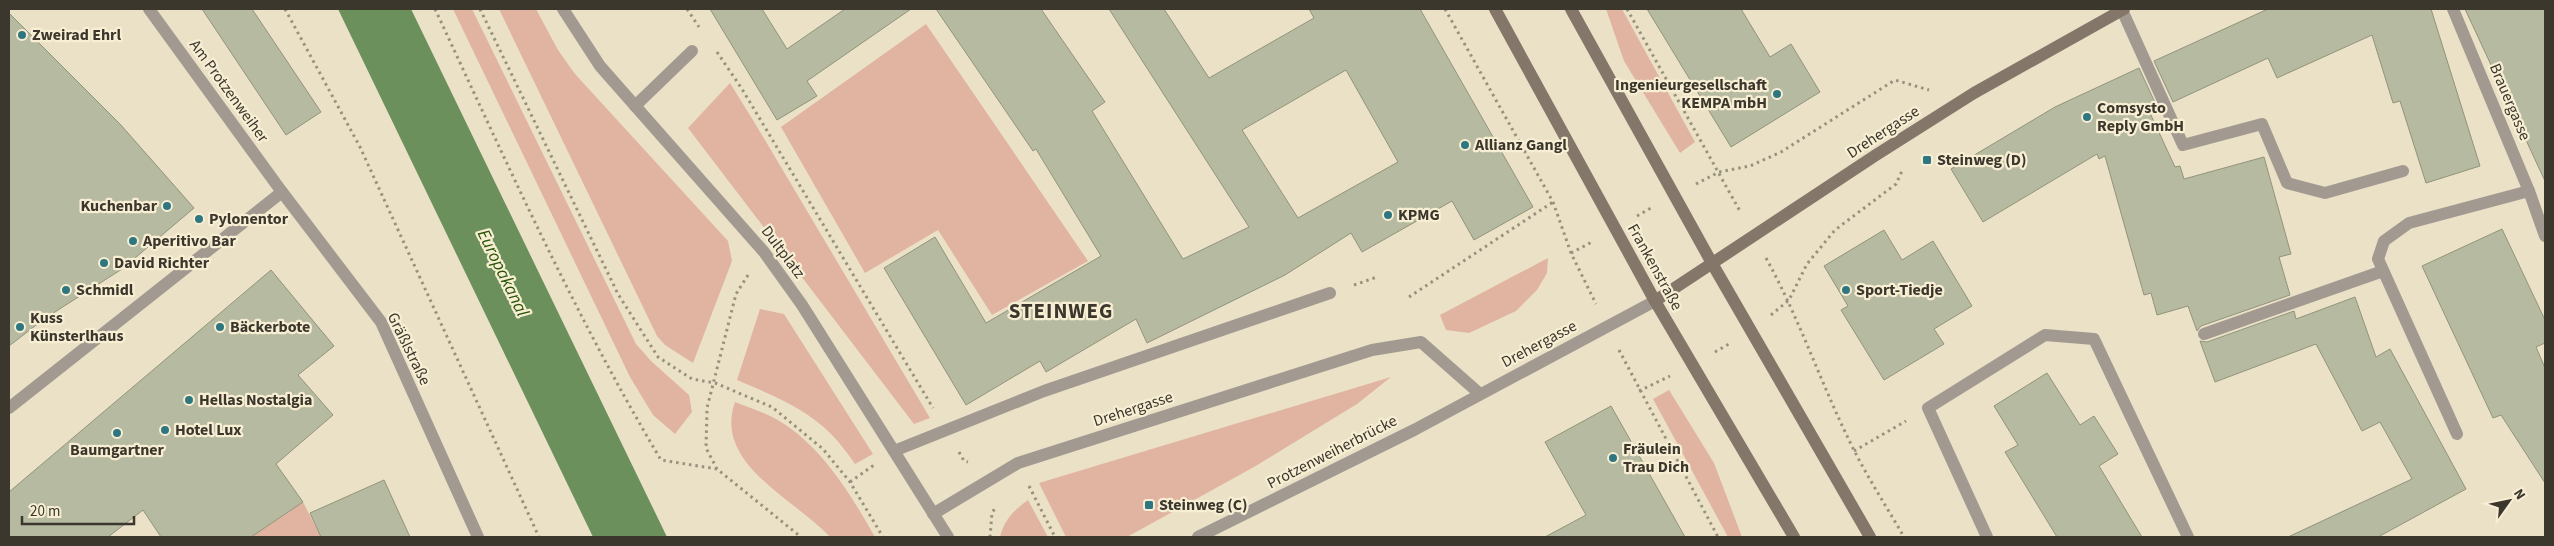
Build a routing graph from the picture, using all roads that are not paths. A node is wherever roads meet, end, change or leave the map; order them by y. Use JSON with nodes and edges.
{"nodes":[{"id":1,"x":149,"y":9,"type":"edge"},
{"id":2,"x":563,"y":9,"type":"edge"},
{"id":3,"x":1496,"y":9,"type":"edge"},
{"id":4,"x":1571,"y":9,"type":"edge"},
{"id":5,"x":2123,"y":9,"type":"edge"},
{"id":6,"x":2453,"y":9,"type":"edge"},
{"id":7,"x":692,"y":51,"type":"dead end"},
{"id":8,"x":635,"y":106,"type":"junction"},
{"id":9,"x":2403,"y":171,"type":"dead end"},
{"id":10,"x":2529,"y":191,"type":"junction"},
{"id":11,"x":282,"y":192,"type":"junction"},
{"id":12,"x":2545,"y":236,"type":"edge"},
{"id":13,"x":1713,"y":265,"type":"junction"},
{"id":14,"x":2383,"y":271,"type":"junction"},
{"id":15,"x":1330,"y":293,"type":"dead end"},
{"id":16,"x":1655,"y":301,"type":"junction"},
{"id":17,"x":2204,"y":334,"type":"dead end"},
{"id":18,"x":1480,"y":394,"type":"junction"},
{"id":19,"x":9,"y":408,"type":"edge"},
{"id":20,"x":2457,"y":434,"type":"dead end"},
{"id":21,"x":894,"y":451,"type":"junction"},
{"id":22,"x":933,"y":514,"type":"junction"},
{"id":23,"x":478,"y":537,"type":"edge"},
{"id":24,"x":948,"y":537,"type":"edge"},
{"id":25,"x":1198,"y":537,"type":"edge"},
{"id":26,"x":1794,"y":537,"type":"edge"},
{"id":27,"x":1870,"y":537,"type":"edge"},
{"id":28,"x":1987,"y":537,"type":"edge"},
{"id":29,"x":2188,"y":537,"type":"edge"}],
"edges":[{"from":1,"to":11,"type":"street","name":"Am Protzenweiher"},
{"from":2,"to":8,"type":"street","name":"Dultplatz"},
{"from":3,"to":16,"type":"main road","name":"Frankenstraße"},
{"from":4,"to":13,"type":"main road"},
{"from":5,"to":9,"type":"street"},
{"from":5,"to":13,"type":"main road","name":"Drehergasse"},
{"from":6,"to":10,"type":"street","name":"Brauergasse"},
{"from":7,"to":8,"type":"street"},
{"from":8,"to":21,"type":"street","name":"Dultplatz"},
{"from":10,"to":12,"type":"street","name":"Brauergasse"},
{"from":10,"to":14,"type":"street"},
{"from":11,"to":19,"type":"street"},
{"from":11,"to":23,"type":"street","name":"Gräßlstraße"},
{"from":13,"to":16,"type":"main road","name":"Drehergasse"},
{"from":13,"to":27,"type":"main road"},
{"from":14,"to":17,"type":"street"},
{"from":14,"to":20,"type":"street"},
{"from":15,"to":21,"type":"street"},
{"from":16,"to":18,"type":"street","name":"Drehergasse"},
{"from":16,"to":26,"type":"main road","name":"Frankenstraße"},
{"from":18,"to":22,"type":"street","name":"Drehergasse"},
{"from":18,"to":25,"type":"street","name":"Protzenweiherbrücke"},
{"from":21,"to":22,"type":"street","name":"Dultplatz"},
{"from":22,"to":24,"type":"street","name":"Dultplatz"},
{"from":28,"to":29,"type":"street"}]}
